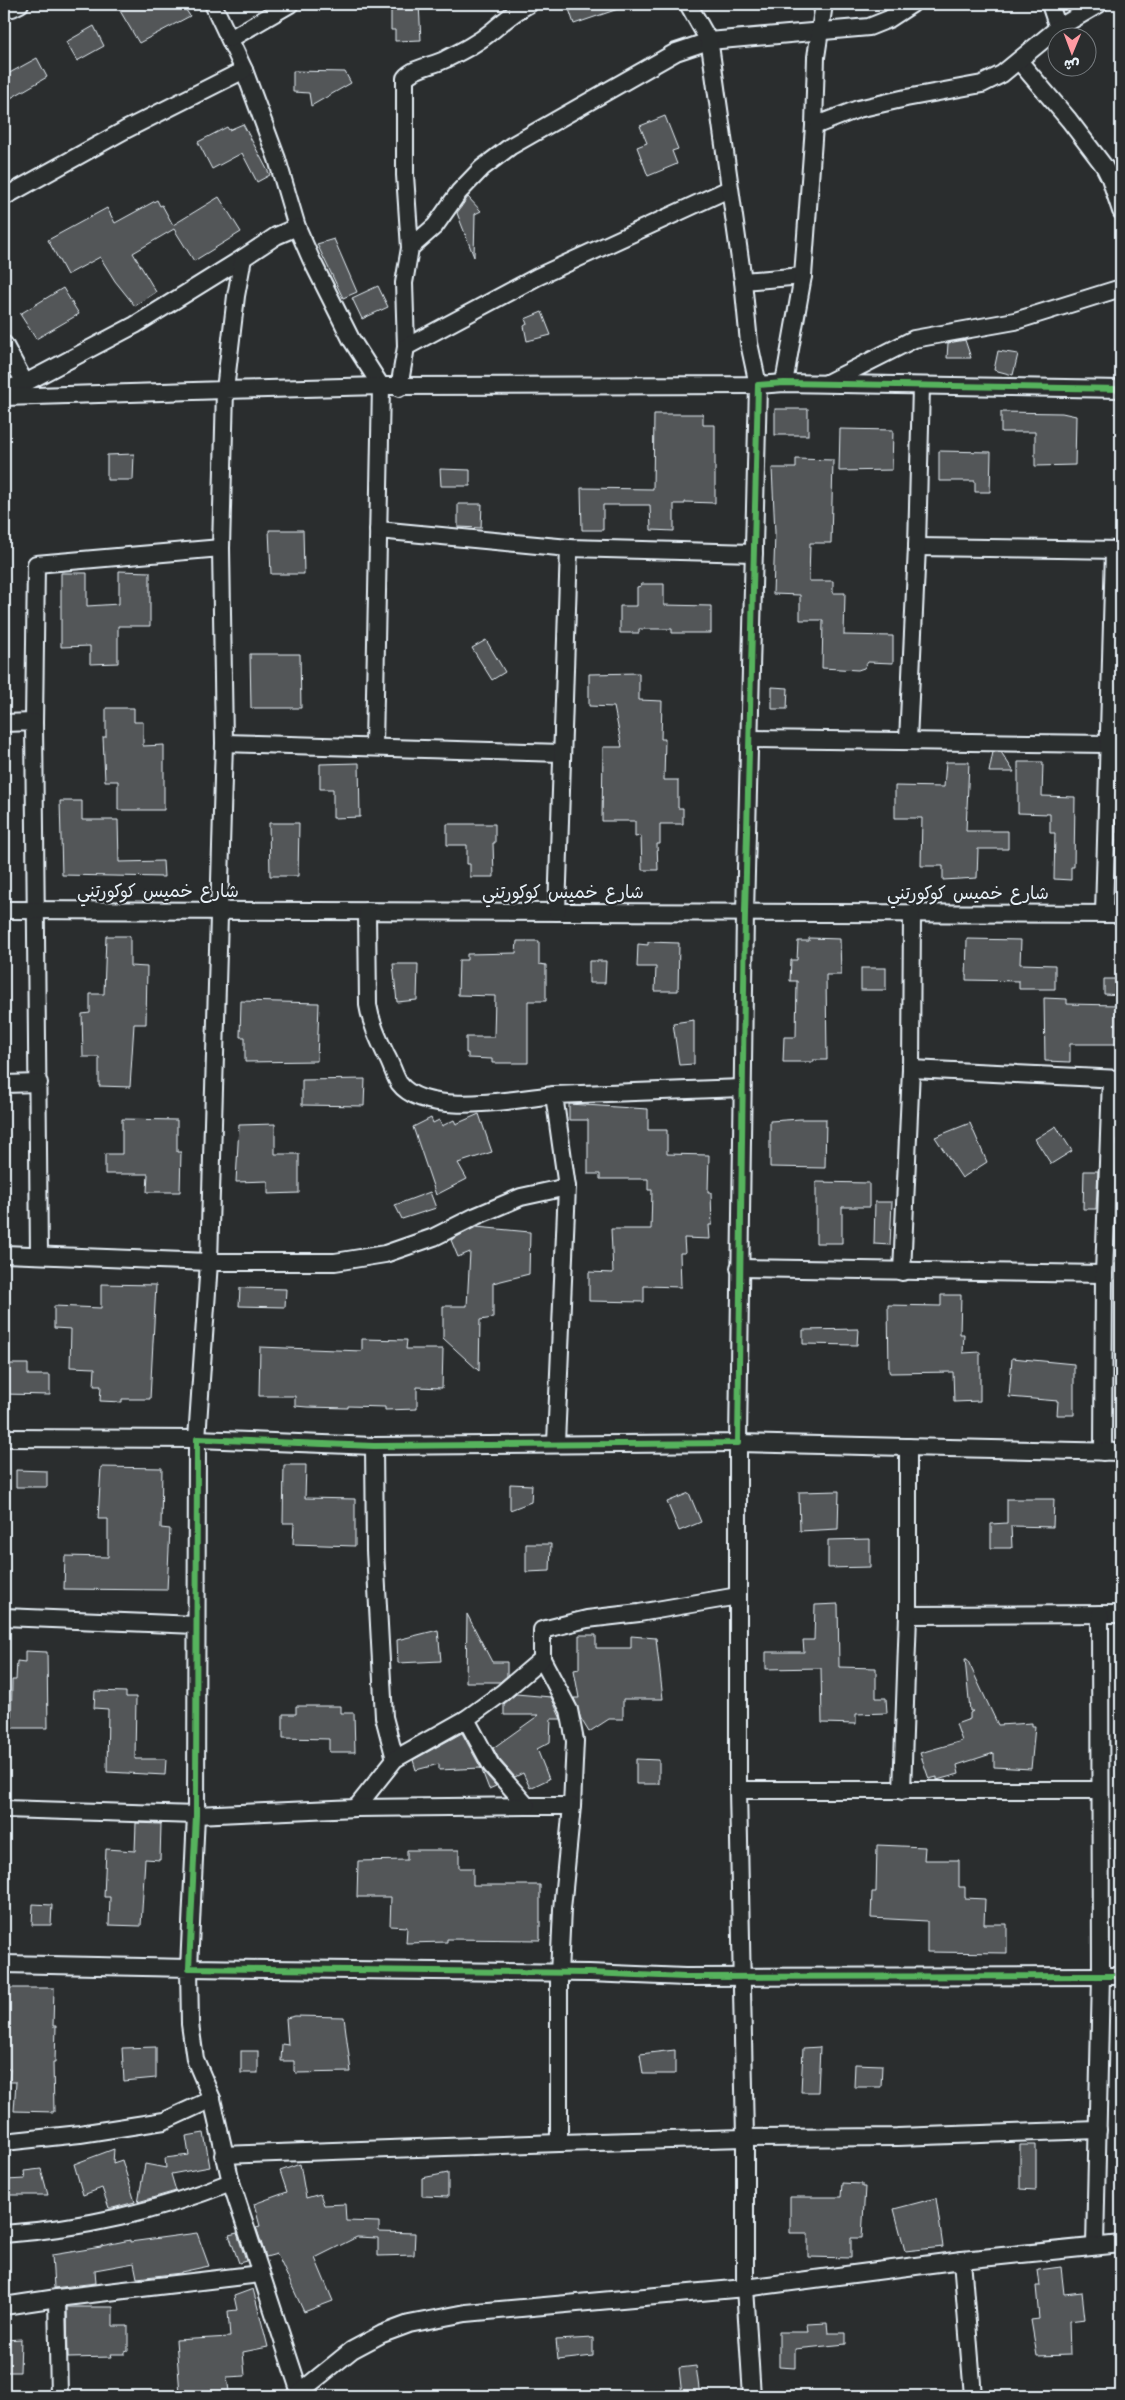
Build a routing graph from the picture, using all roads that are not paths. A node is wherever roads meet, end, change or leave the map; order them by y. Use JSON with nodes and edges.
{"nodes":[{"id":1,"x":213,"y":4,"type":"edge"},
{"id":2,"x":290,"y":4,"type":"edge"},
{"id":3,"x":529,"y":4,"type":"edge"},
{"id":4,"x":688,"y":4,"type":"edge"},
{"id":5,"x":824,"y":4,"type":"edge"},
{"id":6,"x":912,"y":4,"type":"edge"},
{"id":7,"x":1050,"y":4,"type":"edge"},
{"id":8,"x":1099,"y":4,"type":"edge"},
{"id":9,"x":1058,"y":28,"type":"joint"},
{"id":10,"x":819,"y":30,"type":"junction"},
{"id":11,"x":1048,"y":36,"type":"edge"},
{"id":12,"x":230,"y":39,"type":"junction"},
{"id":13,"x":709,"y":41,"type":"junction"},
{"id":14,"x":1019,"y":61,"type":"junction"},
{"id":15,"x":244,"y":70,"type":"junction"},
{"id":16,"x":814,"y":126,"type":"junction"},
{"id":17,"x":729,"y":189,"type":"junction"},
{"id":18,"x":4,"y":198,"type":"edge"},
{"id":19,"x":1121,"y":211,"type":"edge"},
{"id":20,"x":297,"y":226,"type":"junction"},
{"id":21,"x":410,"y":248,"type":"junction"},
{"id":22,"x":244,"y":258,"type":"junction"},
{"id":23,"x":803,"y":276,"type":"junction"},
{"id":24,"x":743,"y":281,"type":"junction"},
{"id":25,"x":1121,"y":288,"type":"edge"},
{"id":26,"x":4,"y":344,"type":"edge"},
{"id":27,"x":406,"y":347,"type":"junction"},
{"id":28,"x":25,"y":382,"type":"junction"},
{"id":29,"x":784,"y":383,"type":"junction"},
{"id":30,"x":825,"y":384,"type":"junction"},
{"id":31,"x":758,"y":385,"type":"junction"},
{"id":32,"x":381,"y":386,"type":"junction"},
{"id":33,"x":921,"y":386,"type":"junction"},
{"id":34,"x":398,"y":388,"type":"junction"},
{"id":35,"x":1121,"y":389,"type":"edge"},
{"id":36,"x":4,"y":390,"type":"edge"},
{"id":37,"x":225,"y":390,"type":"junction"},
{"id":38,"x":4,"y":397,"type":"edge"},
{"id":39,"x":378,"y":530,"type":"junction"},
{"id":40,"x":917,"y":547,"type":"junction"},
{"id":41,"x":221,"y":548,"type":"junction"},
{"id":42,"x":569,"y":548,"type":"junction"},
{"id":43,"x":1118,"y":550,"type":"edge"},
{"id":44,"x":754,"y":553,"type":"junction"},
{"id":45,"x":34,"y":722,"type":"junction"},
{"id":46,"x":4,"y":723,"type":"edge"},
{"id":47,"x":750,"y":739,"type":"junction"},
{"id":48,"x":908,"y":740,"type":"junction"},
{"id":49,"x":224,"y":743,"type":"junction"},
{"id":50,"x":1108,"y":744,"type":"junction"},
{"id":51,"x":374,"y":746,"type":"junction"},
{"id":52,"x":562,"y":753,"type":"junction"},
{"id":53,"x":4,"y":910,"type":"edge"},
{"id":54,"x":36,"y":910,"type":"junction"},
{"id":55,"x":219,"y":911,"type":"junction"},
{"id":56,"x":367,"y":911,"type":"junction"},
{"id":57,"x":557,"y":912,"type":"junction"},
{"id":58,"x":744,"y":913,"type":"junction"},
{"id":59,"x":912,"y":913,"type":"junction"},
{"id":60,"x":1104,"y":914,"type":"junction"},
{"id":61,"x":1121,"y":914,"type":"edge"},
{"id":62,"x":911,"y":1069,"type":"junction"},
{"id":63,"x":1116,"y":1079,"type":"edge"},
{"id":64,"x":39,"y":1083,"type":"junction"},
{"id":65,"x":4,"y":1084,"type":"edge"},
{"id":66,"x":742,"y":1088,"type":"junction"},
{"id":67,"x":554,"y":1095,"type":"junction"},
{"id":68,"x":567,"y":1188,"type":"junction"},
{"id":69,"x":4,"y":1254,"type":"edge"},
{"id":70,"x":39,"y":1255,"type":"junction"},
{"id":71,"x":208,"y":1262,"type":"junction"},
{"id":72,"x":739,"y":1268,"type":"junction"},
{"id":73,"x":902,"y":1272,"type":"junction"},
{"id":74,"x":1104,"y":1274,"type":"junction"},
{"id":75,"x":4,"y":1438,"type":"edge"},
{"id":76,"x":197,"y":1439,"type":"junction"},
{"id":77,"x":556,"y":1443,"type":"junction"},
{"id":78,"x":738,"y":1443,"type":"junction"},
{"id":79,"x":374,"y":1446,"type":"junction"},
{"id":80,"x":908,"y":1447,"type":"junction"},
{"id":81,"x":1103,"y":1452,"type":"junction"},
{"id":82,"x":1121,"y":1452,"type":"edge"},
{"id":83,"x":738,"y":1596,"type":"junction"},
{"id":84,"x":1100,"y":1614,"type":"junction"},
{"id":85,"x":1121,"y":1614,"type":"edge"},
{"id":86,"x":908,"y":1615,"type":"junction"},
{"id":87,"x":4,"y":1617,"type":"edge"},
{"id":88,"x":196,"y":1625,"type":"junction"},
{"id":89,"x":542,"y":1659,"type":"junction"},
{"id":90,"x":466,"y":1719,"type":"junction"},
{"id":91,"x":395,"y":1759,"type":"junction"},
{"id":92,"x":738,"y":1790,"type":"junction"},
{"id":93,"x":1099,"y":1790,"type":"junction"},
{"id":94,"x":902,"y":1791,"type":"junction"},
{"id":95,"x":527,"y":1806,"type":"junction"},
{"id":96,"x":572,"y":1806,"type":"junction"},
{"id":97,"x":356,"y":1808,"type":"junction"},
{"id":98,"x":4,"y":1809,"type":"edge"},
{"id":99,"x":196,"y":1815,"type":"junction"},
{"id":100,"x":4,"y":1964,"type":"edge"},
{"id":101,"x":189,"y":1968,"type":"junction"},
{"id":102,"x":560,"y":1974,"type":"junction"},
{"id":103,"x":740,"y":1975,"type":"junction"},
{"id":104,"x":1101,"y":1976,"type":"junction"},
{"id":105,"x":1121,"y":1976,"type":"edge"},
{"id":106,"x":212,"y":2099,"type":"junction"},
{"id":107,"x":1098,"y":2130,"type":"junction"},
{"id":108,"x":745,"y":2138,"type":"junction"},
{"id":109,"x":4,"y":2142,"type":"edge"},
{"id":110,"x":559,"y":2143,"type":"junction"},
{"id":111,"x":224,"y":2155,"type":"junction"},
{"id":112,"x":231,"y":2182,"type":"junction"},
{"id":113,"x":4,"y":2234,"type":"edge"},
{"id":114,"x":1121,"y":2244,"type":"edge"},
{"id":115,"x":1094,"y":2246,"type":"junction"},
{"id":116,"x":962,"y":2260,"type":"junction"},
{"id":117,"x":260,"y":2274,"type":"junction"},
{"id":118,"x":744,"y":2288,"type":"junction"},
{"id":119,"x":57,"y":2298,"type":"junction"},
{"id":120,"x":4,"y":2306,"type":"edge"},
{"id":121,"x":298,"y":2395,"type":"edge"},
{"id":122,"x":59,"y":2396,"type":"edge"},
{"id":123,"x":752,"y":2396,"type":"edge"},
{"id":124,"x":973,"y":2396,"type":"edge"}],
"edges":[{"from":1,"to":12,"type":"street"},
{"from":2,"to":12,"type":"street"},
{"from":3,"to":21,"type":"street"},
{"from":4,"to":13,"type":"street"},
{"from":5,"to":10,"type":"street"},
{"from":6,"to":10,"type":"street"},
{"from":7,"to":9,"type":"street"},
{"from":8,"to":9,"type":"street"},
{"from":10,"to":13,"type":"street"},
{"from":10,"to":16,"type":"street"},
{"from":11,"to":14,"type":"street"},
{"from":12,"to":15,"type":"street"},
{"from":13,"to":17,"type":"street"},
{"from":13,"to":21,"type":"street"},
{"from":14,"to":16,"type":"street"},
{"from":14,"to":19,"type":"street"},
{"from":15,"to":18,"type":"street"},
{"from":15,"to":20,"type":"street"},
{"from":16,"to":23,"type":"street"},
{"from":17,"to":24,"type":"street"},
{"from":17,"to":27,"type":"street"},
{"from":20,"to":22,"type":"street"},
{"from":20,"to":32,"type":"street"},
{"from":21,"to":27,"type":"street"},
{"from":22,"to":28,"type":"street"},
{"from":22,"to":37,"type":"street"},
{"from":23,"to":24,"type":"street"},
{"from":23,"to":29,"type":"street"},
{"from":24,"to":31,"type":"street"},
{"from":25,"to":30,"type":"street"},
{"from":26,"to":28,"type":"street"},
{"from":27,"to":34,"type":"street"},
{"from":28,"to":36,"type":"street"},
{"from":29,"to":30,"type":"street"},
{"from":29,"to":31,"type":"street"},
{"from":30,"to":33,"type":"street"},
{"from":31,"to":34,"type":"street"},
{"from":31,"to":44,"type":"street"},
{"from":32,"to":34,"type":"street"},
{"from":32,"to":37,"type":"street"},
{"from":32,"to":39,"type":"street"},
{"from":33,"to":35,"type":"street"},
{"from":33,"to":40,"type":"street"},
{"from":37,"to":38,"type":"street"},
{"from":37,"to":41,"type":"street"},
{"from":39,"to":42,"type":"street"},
{"from":39,"to":51,"type":"street"},
{"from":40,"to":43,"type":"street"},
{"from":40,"to":48,"type":"street"},
{"from":41,"to":45,"type":"street"},
{"from":41,"to":49,"type":"street"},
{"from":42,"to":44,"type":"street"},
{"from":42,"to":52,"type":"street"},
{"from":43,"to":50,"type":"street"},
{"from":44,"to":47,"type":"street"},
{"from":45,"to":46,"type":"street"},
{"from":45,"to":54,"type":"street"},
{"from":47,"to":48,"type":"street"},
{"from":47,"to":58,"type":"street"},
{"from":48,"to":50,"type":"street"},
{"from":49,"to":51,"type":"street"},
{"from":49,"to":55,"type":"street"},
{"from":50,"to":60,"type":"street"},
{"from":51,"to":52,"type":"street"},
{"from":52,"to":57,"type":"street"},
{"from":53,"to":54,"type":"street","name":"شارع خميس كوكورتني"},
{"from":54,"to":55,"type":"street","name":"شارع خميس كوكورتني"},
{"from":54,"to":64,"type":"street"},
{"from":55,"to":56,"type":"street","name":"شارع خميس كوكورتني"},
{"from":55,"to":71,"type":"street"},
{"from":56,"to":57,"type":"street","name":"شارع خميس كوكورتني"},
{"from":56,"to":67,"type":"street"},
{"from":57,"to":58,"type":"street","name":"شارع خميس كوكورتني"},
{"from":58,"to":59,"type":"street","name":"شارع خميس كوكورتني"},
{"from":58,"to":66,"type":"street"},
{"from":59,"to":60,"type":"street","name":"شارع خميس كوكورتني"},
{"from":59,"to":62,"type":"street"},
{"from":60,"to":61,"type":"street","name":"شارع خميس كوكورتني"},
{"from":62,"to":63,"type":"street"},
{"from":62,"to":73,"type":"street"},
{"from":63,"to":74,"type":"street"},
{"from":64,"to":65,"type":"street"},
{"from":64,"to":70,"type":"street"},
{"from":66,"to":67,"type":"street"},
{"from":66,"to":72,"type":"street"},
{"from":67,"to":68,"type":"street"},
{"from":68,"to":71,"type":"street"},
{"from":68,"to":77,"type":"street"},
{"from":69,"to":70,"type":"street"},
{"from":70,"to":71,"type":"street"},
{"from":71,"to":76,"type":"street"},
{"from":72,"to":73,"type":"street"},
{"from":72,"to":78,"type":"street"},
{"from":73,"to":74,"type":"street"},
{"from":74,"to":81,"type":"street"},
{"from":75,"to":76,"type":"street"},
{"from":76,"to":79,"type":"street"},
{"from":76,"to":88,"type":"street"},
{"from":77,"to":78,"type":"street"},
{"from":77,"to":79,"type":"street"},
{"from":78,"to":80,"type":"street"},
{"from":78,"to":83,"type":"street"},
{"from":79,"to":91,"type":"street"},
{"from":80,"to":81,"type":"street"},
{"from":80,"to":86,"type":"street"},
{"from":81,"to":82,"type":"street"},
{"from":83,"to":89,"type":"street"},
{"from":83,"to":92,"type":"street"},
{"from":84,"to":85,"type":"street"},
{"from":84,"to":86,"type":"street"},
{"from":84,"to":93,"type":"street"},
{"from":86,"to":94,"type":"street"},
{"from":87,"to":88,"type":"street"},
{"from":88,"to":99,"type":"street"},
{"from":89,"to":90,"type":"street"},
{"from":89,"to":96,"type":"street"},
{"from":90,"to":91,"type":"street"},
{"from":90,"to":95,"type":"street"},
{"from":91,"to":97,"type":"street"},
{"from":92,"to":94,"type":"street"},
{"from":92,"to":103,"type":"street"},
{"from":93,"to":94,"type":"street"},
{"from":93,"to":104,"type":"street"},
{"from":95,"to":96,"type":"street"},
{"from":95,"to":97,"type":"street"},
{"from":96,"to":102,"type":"street"},
{"from":97,"to":99,"type":"street"},
{"from":98,"to":99,"type":"street"},
{"from":99,"to":101,"type":"street"},
{"from":100,"to":101,"type":"street"},
{"from":101,"to":102,"type":"street"},
{"from":101,"to":106,"type":"street"},
{"from":102,"to":103,"type":"street"},
{"from":102,"to":110,"type":"street"},
{"from":103,"to":104,"type":"street"},
{"from":103,"to":108,"type":"street"},
{"from":104,"to":105,"type":"street"},
{"from":104,"to":107,"type":"street"},
{"from":106,"to":109,"type":"street"},
{"from":106,"to":111,"type":"street"},
{"from":107,"to":108,"type":"street"},
{"from":107,"to":115,"type":"street"},
{"from":108,"to":110,"type":"street"},
{"from":108,"to":118,"type":"street"},
{"from":110,"to":111,"type":"street"},
{"from":111,"to":112,"type":"street"},
{"from":112,"to":113,"type":"street"},
{"from":112,"to":117,"type":"street"},
{"from":114,"to":115,"type":"street"},
{"from":115,"to":116,"type":"street"},
{"from":116,"to":118,"type":"street"},
{"from":116,"to":124,"type":"street"},
{"from":117,"to":119,"type":"street"},
{"from":117,"to":121,"type":"street"},
{"from":118,"to":121,"type":"street"},
{"from":118,"to":123,"type":"street"},
{"from":119,"to":120,"type":"street"},
{"from":119,"to":122,"type":"street"}]}
